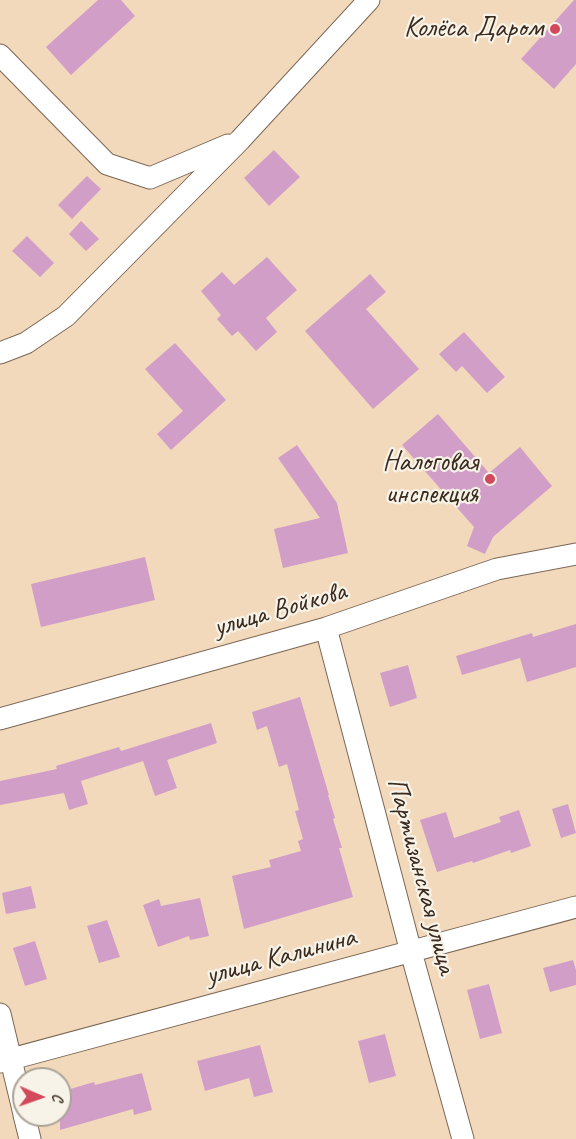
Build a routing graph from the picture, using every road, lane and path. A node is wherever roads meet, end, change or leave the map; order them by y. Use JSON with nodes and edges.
{"nodes":[{"id":1,"x":369,"y":0,"type":"edge"},
{"id":2,"x":0,"y":55,"type":"edge"},
{"id":3,"x":240,"y":140,"type":"junction"},
{"id":4,"x":0,"y":353,"type":"edge"},
{"id":5,"x":576,"y":554,"type":"edge"},
{"id":6,"x":326,"y":628,"type":"junction"},
{"id":7,"x":0,"y":719,"type":"edge"},
{"id":8,"x":576,"y":907,"type":"edge"},
{"id":9,"x":411,"y":952,"type":"junction"},
{"id":10,"x":0,"y":1014,"type":"edge"},
{"id":11,"x":5,"y":1060,"type":"edge"},
{"id":12,"x":12,"y":1080,"type":"edge"},
{"id":13,"x":463,"y":1139,"type":"edge"}],
"edges":[{"from":1,"to":3,"type":"street"},
{"from":2,"to":3,"type":"street"},
{"from":3,"to":4,"type":"street"},
{"from":5,"to":6,"type":"street","name":"улица Войкова"},
{"from":6,"to":7,"type":"street","name":"улица Войкова"},
{"from":6,"to":9,"type":"street","name":"Партизанская улица"},
{"from":8,"to":9,"type":"street","name":"улица Калинина"},
{"from":9,"to":11,"type":"street","name":"улица Калинина"},
{"from":9,"to":13,"type":"street","name":"Партизанская улица"},
{"from":10,"to":11,"type":"street"},
{"from":11,"to":12,"type":"street"}]}
